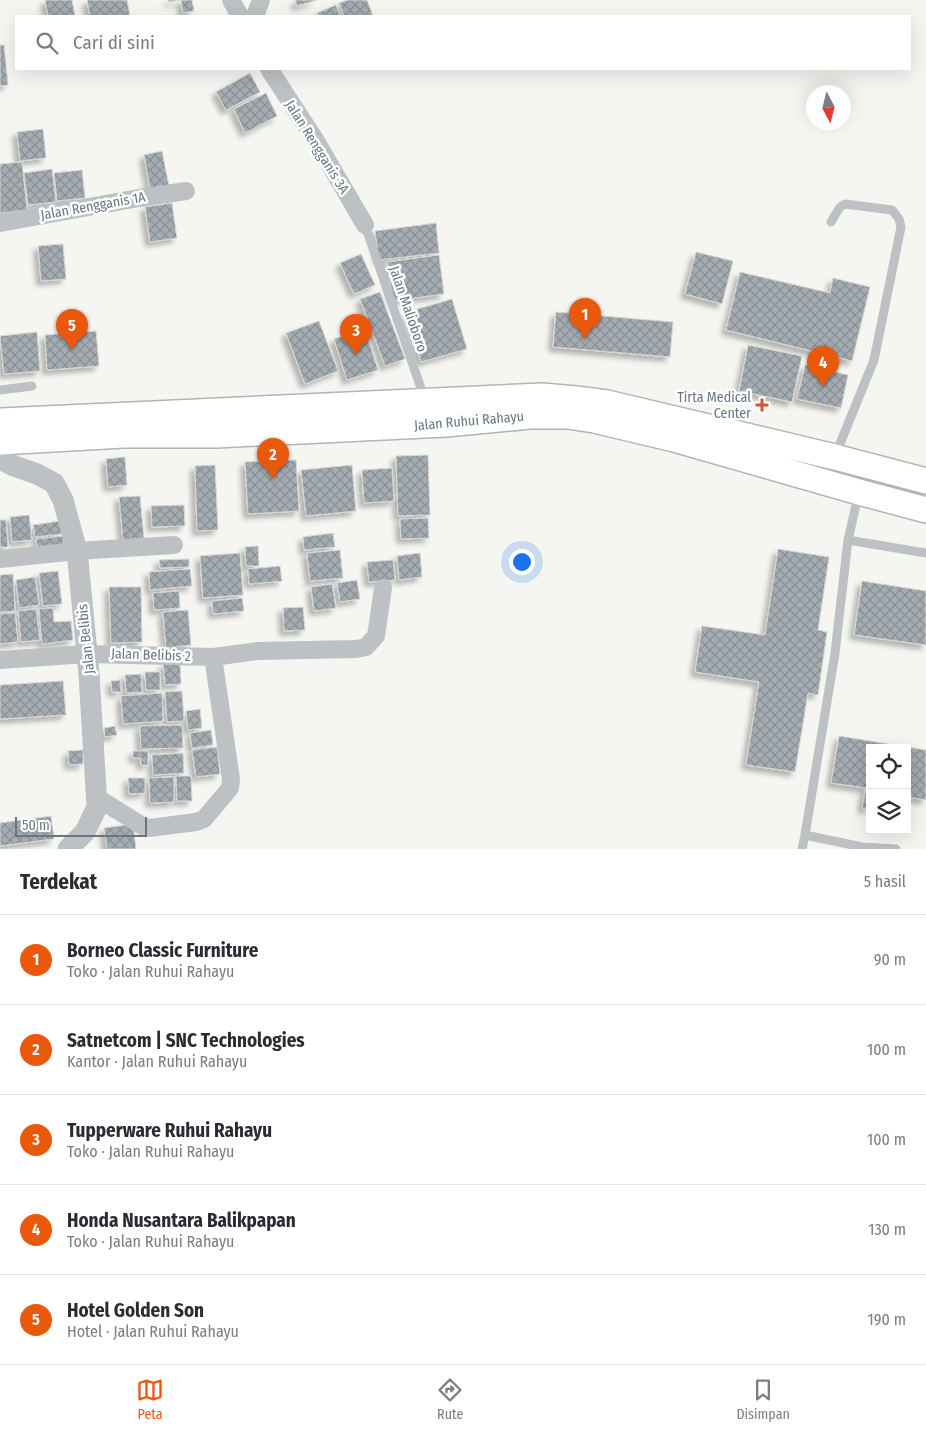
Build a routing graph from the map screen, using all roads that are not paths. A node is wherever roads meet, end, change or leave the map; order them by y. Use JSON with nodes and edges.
{"nodes":[{"id":1,"x":231,"y":0,"type":"edge"},
{"id":2,"x":261,"y":0,"type":"edge"},
{"id":3,"x":239,"y":15,"type":"edge"},
{"id":4,"x":255,"y":15,"type":"edge"},
{"id":5,"x":270,"y":70,"type":"edge"},
{"id":6,"x":186,"y":191,"type":"dead end"},
{"id":7,"x":831,"y":222,"type":"dead end"},
{"id":8,"x":0,"y":223,"type":"edge"},
{"id":9,"x":365,"y":225,"type":"joint"},
{"id":10,"x":32,"y":386,"type":"dead end"},
{"id":11,"x":0,"y":390,"type":"edge"},
{"id":12,"x":426,"y":402,"type":"junction"},
{"id":13,"x":0,"y":421,"type":"edge"},
{"id":14,"x":0,"y":442,"type":"edge"},
{"id":15,"x":835,"y":456,"type":"junction"},
{"id":16,"x":0,"y":459,"type":"edge"},
{"id":17,"x":865,"y":464,"type":"junction"},
{"id":18,"x":926,"y":481,"type":"edge"},
{"id":19,"x":859,"y":492,"type":"junction"},
{"id":20,"x":926,"y":510,"type":"edge"},
{"id":21,"x":848,"y":540,"type":"junction"},
{"id":22,"x":174,"y":545,"type":"dead end"},
{"id":23,"x":77,"y":551,"type":"junction"},
{"id":24,"x":926,"y":553,"type":"edge"},
{"id":25,"x":0,"y":559,"type":"edge"},
{"id":26,"x":383,"y":588,"type":"dead end"},
{"id":27,"x":87,"y":654,"type":"junction"},
{"id":28,"x":213,"y":657,"type":"junction"},
{"id":29,"x":0,"y":660,"type":"edge"},
{"id":30,"x":96,"y":797,"type":"junction"},
{"id":31,"x":805,"y":835,"type":"junction"},
{"id":32,"x":68,"y":849,"type":"edge"},
{"id":33,"x":802,"y":849,"type":"edge"},
{"id":34,"x":896,"y":849,"type":"edge"}],
"edges":[{"from":1,"to":3,"type":"street"},
{"from":2,"to":4,"type":"street"},
{"from":5,"to":9,"type":"street","name":"Jalan Rengganis 3A"},
{"from":6,"to":8,"type":"street","name":"Jalan Rengganis 1A"},
{"from":7,"to":15,"type":"lane"},
{"from":9,"to":12,"type":"lane","name":"Jalan Malioboro"},
{"from":10,"to":11,"type":"lane"},
{"from":12,"to":13,"type":"main road","name":"Jalan Ruhui Rahayu"},
{"from":12,"to":15,"type":"main road","name":"Jalan Ruhui Rahayu"},
{"from":14,"to":19,"type":"main road","name":"Jalan Ruhui Rahayu"},
{"from":15,"to":17,"type":"main road","name":"Jalan Ruhui Rahayu"},
{"from":16,"to":23,"type":"street","name":"Jalan Belibis"},
{"from":17,"to":18,"type":"main road","name":"Jalan Ruhui Rahayu"},
{"from":17,"to":19,"type":"main road"},
{"from":19,"to":20,"type":"main road","name":"Jalan Ruhui Rahayu"},
{"from":19,"to":21,"type":"lane"},
{"from":21,"to":24,"type":"lane"},
{"from":21,"to":31,"type":"lane"},
{"from":22,"to":23,"type":"street"},
{"from":23,"to":25,"type":"street"},
{"from":23,"to":27,"type":"street","name":"Jalan Belibis"},
{"from":26,"to":28,"type":"street","name":"Jalan Belibis 2"},
{"from":27,"to":28,"type":"street","name":"Jalan Belibis 2"},
{"from":27,"to":29,"type":"street","name":"Jalan Belibis 2"},
{"from":27,"to":30,"type":"street","name":"Jalan Belibis"},
{"from":28,"to":30,"type":"street"},
{"from":30,"to":32,"type":"street","name":"Jalan Belibis"},
{"from":31,"to":33,"type":"lane"},
{"from":31,"to":34,"type":"lane"}]}
